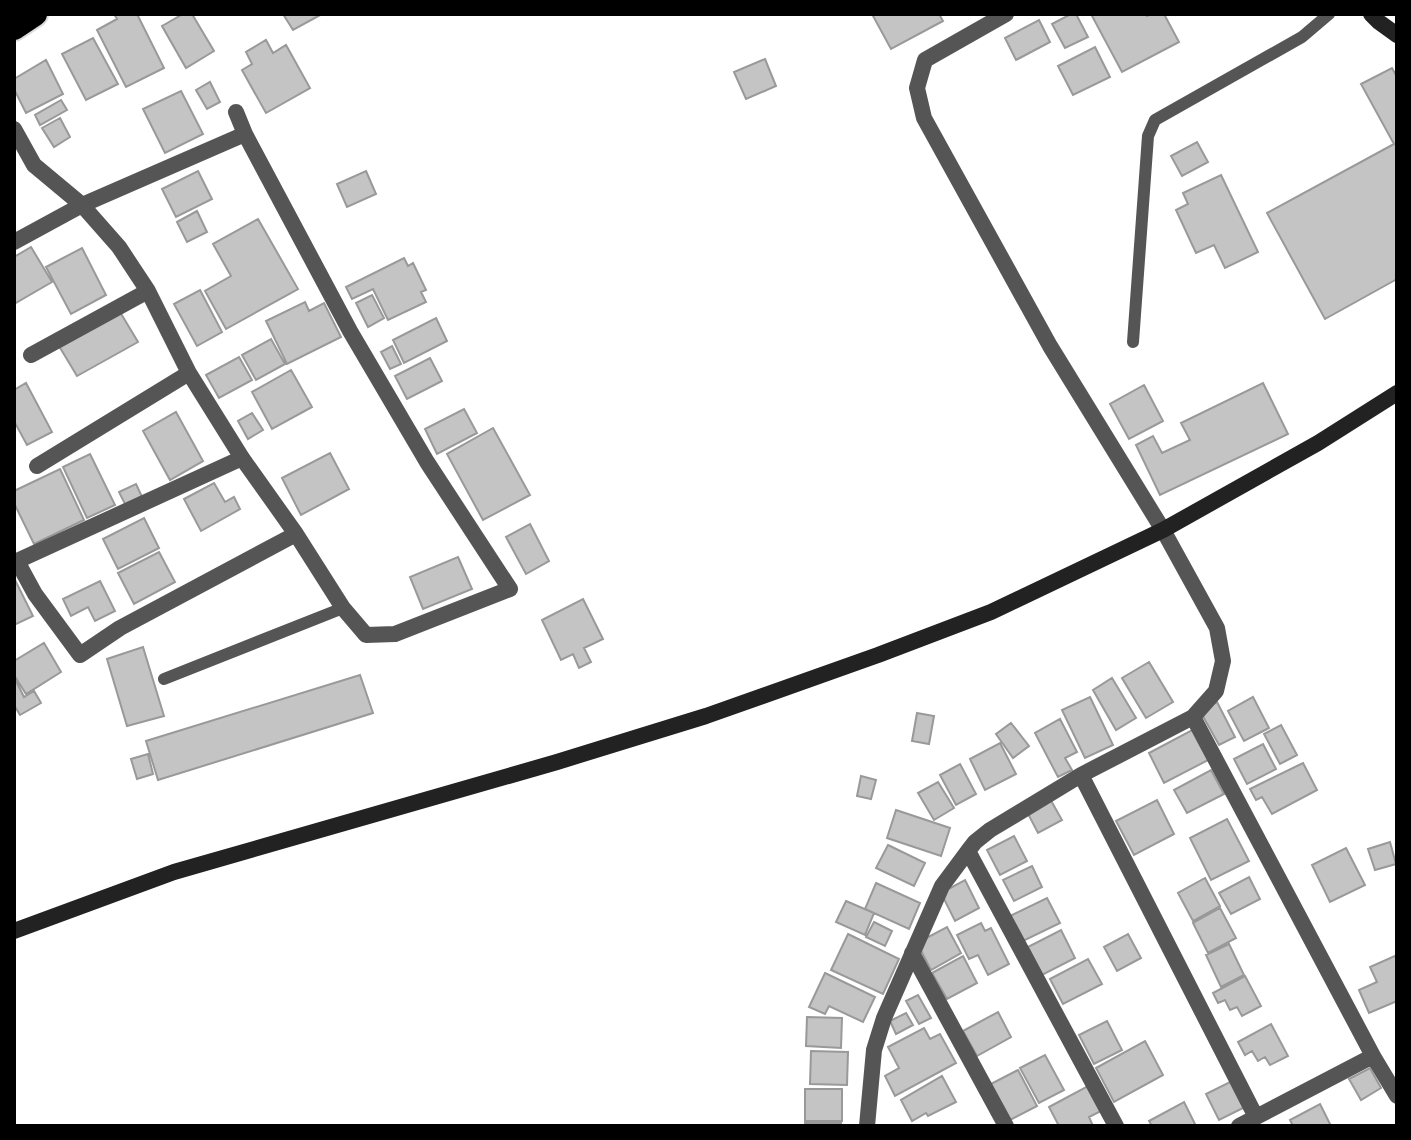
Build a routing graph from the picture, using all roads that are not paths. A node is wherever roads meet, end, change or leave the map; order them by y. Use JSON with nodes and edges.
{"nodes":[{"id":1,"x":35,"y":14,"type":"edge"},
{"id":2,"x":1006,"y":14,"type":"edge"},
{"id":3,"x":1329,"y":14,"type":"edge"},
{"id":4,"x":1371,"y":14,"type":"edge"},
{"id":5,"x":14,"y":28,"type":"edge"},
{"id":6,"x":1397,"y":35,"type":"edge"},
{"id":7,"x":236,"y":112,"type":"dead end"},
{"id":8,"x":14,"y":129,"type":"edge"},
{"id":9,"x":245,"y":134,"type":"junction"},
{"id":10,"x":82,"y":205,"type":"junction"},
{"id":11,"x":14,"y":242,"type":"edge"},
{"id":12,"x":148,"y":291,"type":"junction"},
{"id":13,"x":1133,"y":342,"type":"dead end"},
{"id":14,"x":31,"y":355,"type":"dead end"},
{"id":15,"x":189,"y":373,"type":"junction"},
{"id":16,"x":1397,"y":393,"type":"edge"},
{"id":17,"x":242,"y":458,"type":"junction"},
{"id":18,"x":37,"y":466,"type":"dead end"},
{"id":19,"x":1163,"y":530,"type":"junction"},
{"id":20,"x":296,"y":534,"type":"junction"},
{"id":21,"x":343,"y":608,"type":"junction"},
{"id":22,"x":164,"y":679,"type":"dead end"},
{"id":23,"x":1193,"y":717,"type":"junction"},
{"id":24,"x":1081,"y":775,"type":"junction"},
{"id":25,"x":968,"y":851,"type":"junction"},
{"id":26,"x":14,"y":931,"type":"edge"},
{"id":27,"x":912,"y":953,"type":"junction"},
{"id":28,"x":1373,"y":1056,"type":"junction"},
{"id":29,"x":1397,"y":1096,"type":"edge"},
{"id":30,"x":1256,"y":1117,"type":"junction"},
{"id":31,"x":867,"y":1126,"type":"edge"},
{"id":32,"x":1006,"y":1126,"type":"edge"},
{"id":33,"x":1116,"y":1126,"type":"edge"},
{"id":34,"x":1239,"y":1126,"type":"edge"}],
"edges":[{"from":1,"to":5,"type":"highway"},
{"from":2,"to":19,"type":"street"},
{"from":3,"to":13,"type":"lane"},
{"from":4,"to":6,"type":"street"},
{"from":7,"to":9,"type":"street"},
{"from":8,"to":10,"type":"street"},
{"from":9,"to":10,"type":"street"},
{"from":9,"to":21,"type":"street"},
{"from":10,"to":11,"type":"street"},
{"from":10,"to":12,"type":"street"},
{"from":12,"to":14,"type":"street"},
{"from":12,"to":15,"type":"street"},
{"from":15,"to":17,"type":"street"},
{"from":15,"to":18,"type":"street"},
{"from":16,"to":19,"type":"street"},
{"from":17,"to":20,"type":"street"},
{"from":17,"to":20,"type":"street"},
{"from":19,"to":23,"type":"street"},
{"from":19,"to":26,"type":"street"},
{"from":20,"to":21,"type":"street"},
{"from":21,"to":22,"type":"lane"},
{"from":23,"to":24,"type":"street"},
{"from":23,"to":28,"type":"street"},
{"from":24,"to":25,"type":"street"},
{"from":24,"to":30,"type":"street"},
{"from":25,"to":27,"type":"street"},
{"from":25,"to":33,"type":"street"},
{"from":27,"to":31,"type":"street"},
{"from":27,"to":32,"type":"street"},
{"from":28,"to":29,"type":"street"},
{"from":28,"to":30,"type":"street"},
{"from":30,"to":34,"type":"street"}]}
